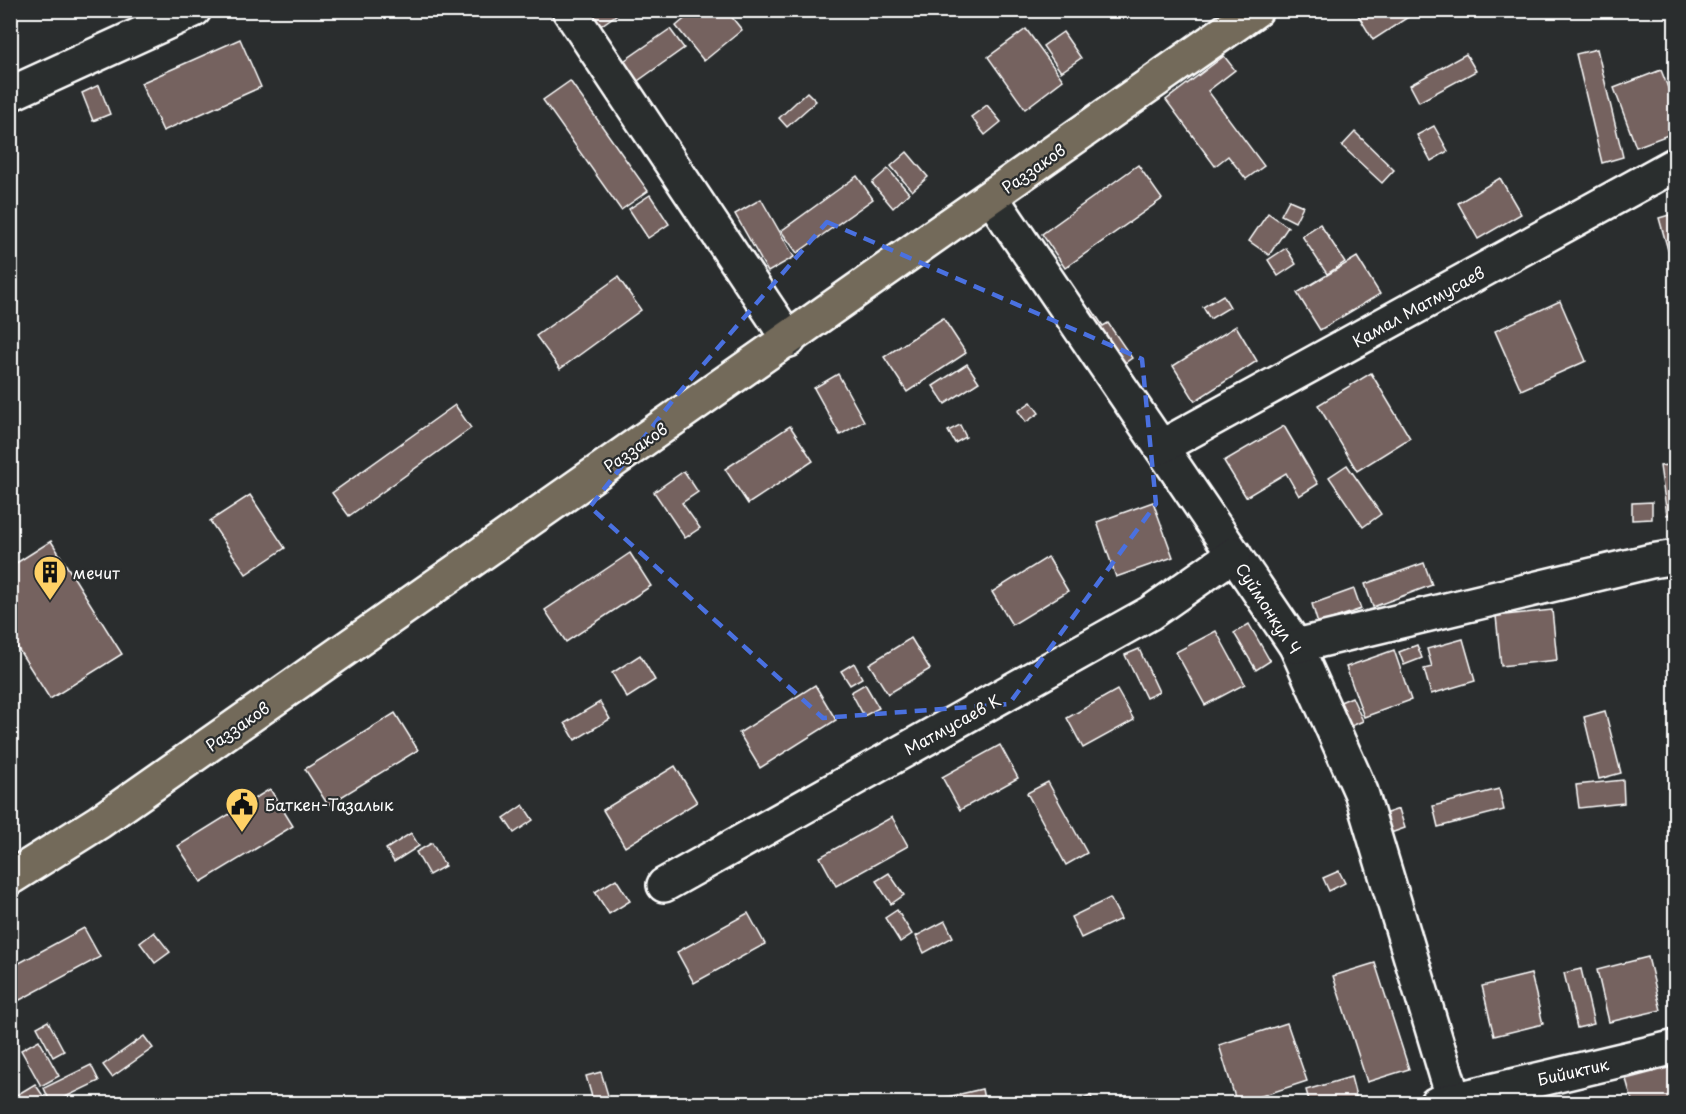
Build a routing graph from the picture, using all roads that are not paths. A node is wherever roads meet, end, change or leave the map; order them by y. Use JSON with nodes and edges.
{"nodes":[{"id":1,"x":194,"y":10,"type":"edge"},
{"id":2,"x":569,"y":10,"type":"edge"},
{"id":3,"x":1256,"y":10,"type":"edge"},
{"id":4,"x":10,"y":94,"type":"edge"},
{"id":5,"x":1676,"y":164,"type":"edge"},
{"id":6,"x":991,"y":197,"type":"junction"},
{"id":7,"x":789,"y":340,"type":"junction"},
{"id":8,"x":1161,"y":447,"type":"junction"},
{"id":9,"x":1234,"y":554,"type":"junction"},
{"id":10,"x":1676,"y":557,"type":"edge"},
{"id":11,"x":1296,"y":646,"type":"junction"},
{"id":12,"x":10,"y":878,"type":"edge"},
{"id":13,"x":664,"y":885,"type":"dead end"},
{"id":14,"x":1676,"y":1047,"type":"edge"},
{"id":15,"x":1448,"y":1102,"type":"edge"}],
"edges":[{"from":1,"to":4,"type":"street"},
{"from":2,"to":7,"type":"street"},
{"from":3,"to":6,"type":"main road","name":"Раззаков"},
{"from":5,"to":8,"type":"street","name":"Камал Матмусаев"},
{"from":6,"to":7,"type":"main road","name":"Раззаков"},
{"from":6,"to":8,"type":"street","name":"Суймонкул Ч"},
{"from":7,"to":12,"type":"main road","name":"Раззаков"},
{"from":8,"to":9,"type":"street","name":"Суймонкул Ч"},
{"from":9,"to":11,"type":"street","name":"Суймонкул Ч"},
{"from":9,"to":13,"type":"street","name":"Матмусаев К"},
{"from":10,"to":11,"type":"street"},
{"from":11,"to":15,"type":"street","name":"Суймонкул Ч"},
{"from":14,"to":15,"type":"street","name":"Бийиктик"}]}
